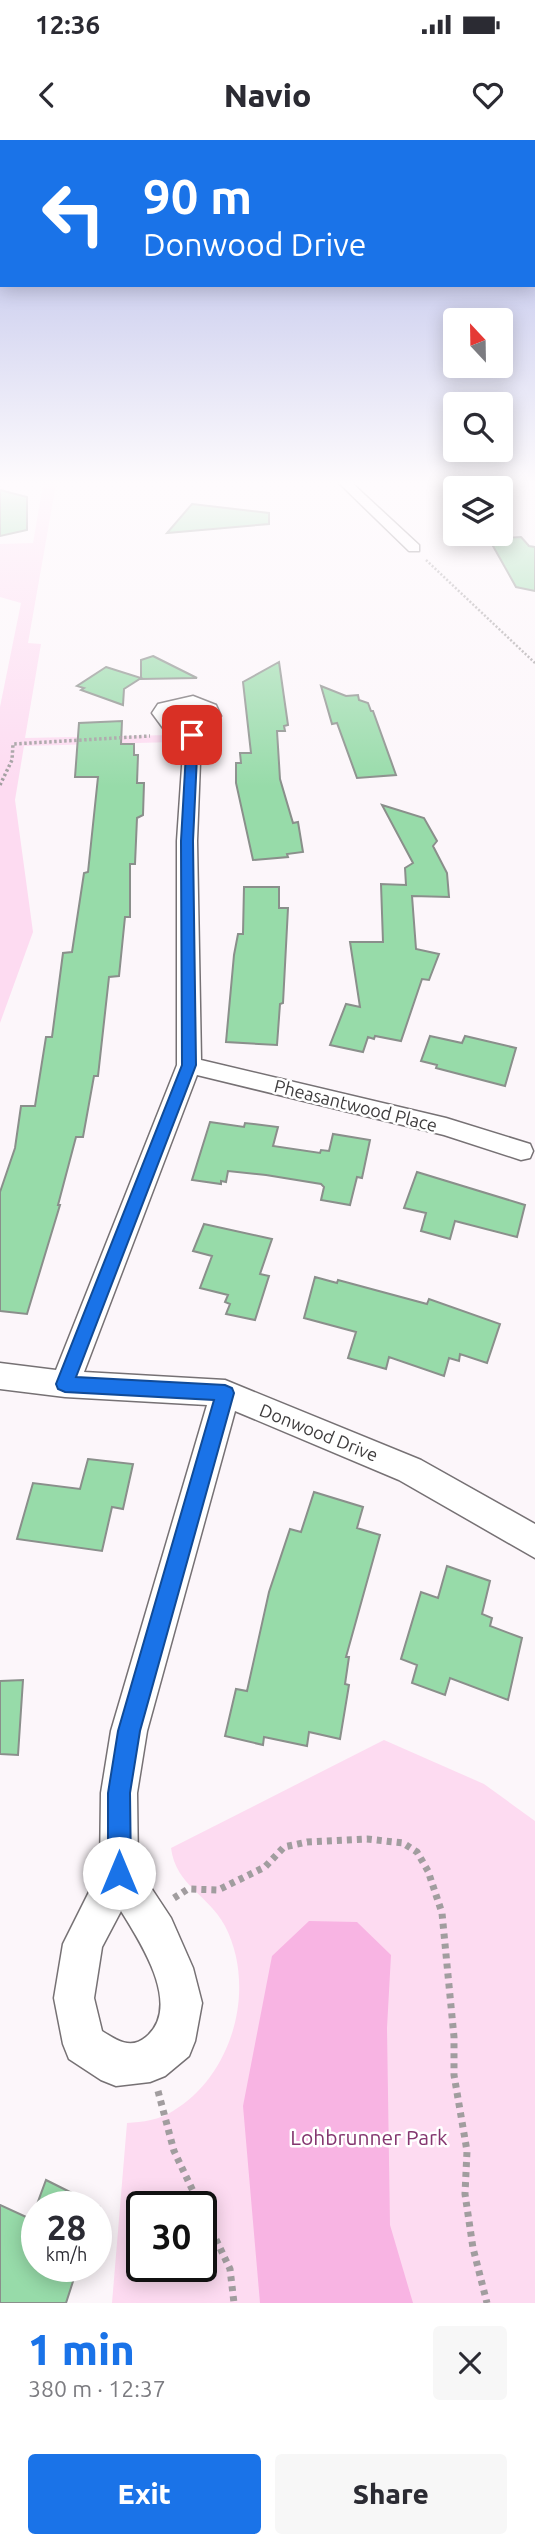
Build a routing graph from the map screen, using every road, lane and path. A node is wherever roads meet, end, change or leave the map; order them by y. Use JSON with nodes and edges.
{"nodes":[{"id":1,"x":453,"y":585,"type":"edge"},
{"id":2,"x":535,"y":663,"type":"edge"},
{"id":3,"x":192,"y":735,"type":"joint"},
{"id":4,"x":0,"y":785,"type":"edge"},
{"id":5,"x":189,"y":1065,"type":"junction"},
{"id":6,"x":522,"y":1151,"type":"dead end"},
{"id":7,"x":0,"y":1376,"type":"edge"},
{"id":8,"x":65,"y":1384,"type":"junction"},
{"id":9,"x":225,"y":1393,"type":"junction"},
{"id":10,"x":535,"y":1542,"type":"edge"},
{"id":11,"x":119,"y":1873,"type":"junction"},
{"id":12,"x":146,"y":1914,"type":"junction"},
{"id":13,"x":150,"y":2061,"type":"junction"},
{"id":14,"x":234,"y":2303,"type":"edge"},
{"id":15,"x":487,"y":2303,"type":"edge"}],
"edges":[{"from":1,"to":2,"type":"path"},
{"from":3,"to":4,"type":"path"},
{"from":3,"to":5,"type":"street"},
{"from":5,"to":6,"type":"street","name":"Pheasantwood Place"},
{"from":5,"to":8,"type":"street"},
{"from":7,"to":8,"type":"street","name":"Donwood Drive"},
{"from":8,"to":9,"type":"street","name":"Donwood Drive"},
{"from":9,"to":10,"type":"street","name":"Donwood Drive"},
{"from":9,"to":11,"type":"street"},
{"from":11,"to":12,"type":"street"},
{"from":11,"to":13,"type":"street"},
{"from":12,"to":13,"type":"street"},
{"from":12,"to":15,"type":"path"},
{"from":13,"to":14,"type":"path"}]}
